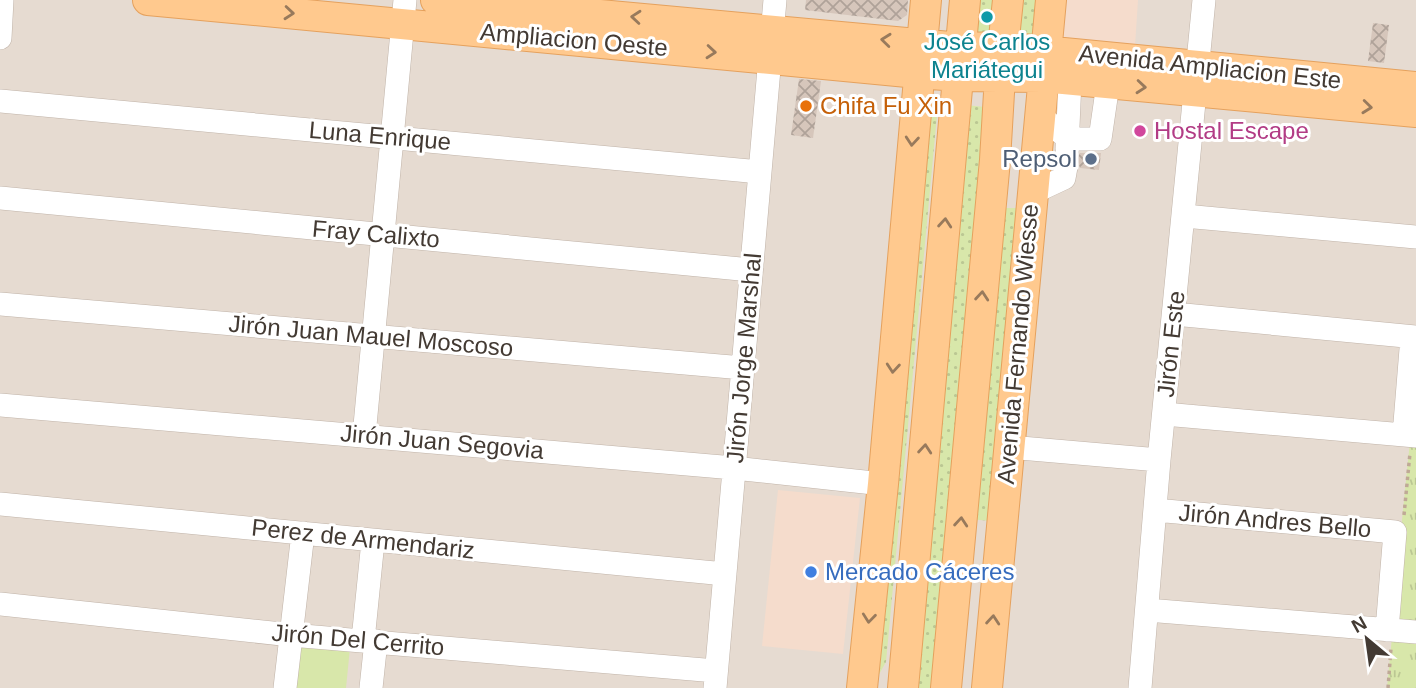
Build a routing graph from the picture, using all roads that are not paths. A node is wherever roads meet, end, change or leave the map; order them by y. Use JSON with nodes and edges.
{"nodes":[{"id":1,"x":2,"y":0,"type":"edge"},
{"id":2,"x":148,"y":0,"type":"edge"},
{"id":3,"x":436,"y":0,"type":"edge"},
{"id":4,"x":926,"y":0,"type":"edge"},
{"id":5,"x":965,"y":0,"type":"edge"},
{"id":6,"x":1008,"y":0,"type":"edge"},
{"id":7,"x":1051,"y":0,"type":"edge"},
{"id":8,"x":1204,"y":0,"type":"edge"},
{"id":9,"x":404,"y":12,"type":"edge"},
{"id":10,"x":772,"y":29,"type":"edge"},
{"id":11,"x":0,"y":38,"type":"edge"},
{"id":12,"x":920,"y":58,"type":"junction"},
{"id":13,"x":960,"y":62,"type":"junction"},
{"id":14,"x":1001,"y":62,"type":"junction"},
{"id":15,"x":1053,"y":69,"type":"junction"},
{"id":16,"x":1196,"y":79,"type":"junction"},
{"id":17,"x":1108,"y":84,"type":"junction"},
{"id":18,"x":1416,"y":87,"type":"edge"},
{"id":19,"x":0,"y":101,"type":"edge"},
{"id":20,"x":1416,"y":112,"type":"edge"},
{"id":21,"x":1039,"y":115,"type":"junction"},
{"id":22,"x":393,"y":138,"type":"junction"},
{"id":23,"x":1067,"y":152,"type":"junction"},
{"id":24,"x":760,"y":172,"type":"junction"},
{"id":25,"x":1032,"y":193,"type":"junction"},
{"id":26,"x":0,"y":198,"type":"edge"},
{"id":27,"x":1184,"y":216,"type":"junction"},
{"id":28,"x":383,"y":235,"type":"junction"},
{"id":29,"x":1416,"y":237,"type":"edge"},
{"id":30,"x":751,"y":270,"type":"junction"},
{"id":31,"x":0,"y":304,"type":"edge"},
{"id":32,"x":1174,"y":314,"type":"junction"},
{"id":33,"x":374,"y":336,"type":"junction"},
{"id":34,"x":1414,"y":337,"type":"edge"},
{"id":35,"x":743,"y":368,"type":"junction"},
{"id":36,"x":0,"y":405,"type":"edge"},
{"id":37,"x":1164,"y":414,"type":"junction"},
{"id":38,"x":364,"y":436,"type":"junction"},
{"id":39,"x":1410,"y":436,"type":"edge"},
{"id":40,"x":1009,"y":447,"type":"junction"},
{"id":41,"x":1159,"y":460,"type":"junction"},
{"id":42,"x":734,"y":468,"type":"junction"},
{"id":43,"x":883,"y":484,"type":"junction"},
{"id":44,"x":0,"y":504,"type":"edge"},
{"id":45,"x":1155,"y":510,"type":"junction"},
{"id":46,"x":303,"y":533,"type":"junction"},
{"id":47,"x":373,"y":541,"type":"junction"},
{"id":48,"x":725,"y":574,"type":"junction"},
{"id":49,"x":0,"y":604,"type":"edge"},
{"id":50,"x":1147,"y":610,"type":"junction"},
{"id":51,"x":1416,"y":632,"type":"edge"},
{"id":52,"x":1390,"y":634,"type":"junction"},
{"id":53,"x":291,"y":635,"type":"junction"},
{"id":54,"x":370,"y":640,"type":"junction"},
{"id":55,"x":715,"y":680,"type":"edge"},
{"id":56,"x":285,"y":688,"type":"edge"},
{"id":57,"x":372,"y":688,"type":"edge"},
{"id":58,"x":862,"y":688,"type":"edge"},
{"id":59,"x":903,"y":688,"type":"edge"},
{"id":60,"x":946,"y":688,"type":"edge"},
{"id":61,"x":987,"y":688,"type":"edge"},
{"id":62,"x":1140,"y":688,"type":"edge"}],
"edges":[{"from":1,"to":11,"type":"street"},
{"from":2,"to":9,"type":"main road","name":"Ampliacion Oeste","one_way":true},
{"from":10,"to":3,"type":"main road","name":"Ampliacion Oeste","one_way":true},
{"from":4,"to":12,"type":"main road"},
{"from":5,"to":13,"type":"main road"},
{"from":6,"to":14,"type":"main road","name":"Avenida Fernando Wiesse"},
{"from":7,"to":15,"type":"main road","name":"Avenida Fernando Wiesse"},
{"from":8,"to":16,"type":"street","name":"Jirón Este"},
{"from":9,"to":10,"type":"main road","name":"Ampliacion Oeste","one_way":true},
{"from":9,"to":22,"type":"street"},
{"from":10,"to":12,"type":"main road","name":"Ampliacion Oeste"},
{"from":10,"to":24,"type":"street","name":"Jirón Jorge Marshal"},
{"from":12,"to":13,"type":"main road","name":"Ampliacion Oeste"},
{"from":12,"to":43,"type":"main road","one_way":true},
{"from":13,"to":14,"type":"main road","name":"Ampliacion Oeste"},
{"from":59,"to":13,"type":"main road","one_way":true},
{"from":14,"to":15,"type":"main road","name":"Avenida Ampliacion Este"},
{"from":60,"to":14,"type":"main road","name":"Avenida Fernando Wiesse","one_way":true},
{"from":15,"to":16,"type":"main road","name":"Avenida Ampliacion Este"},
{"from":15,"to":17,"type":"main road","name":"Avenida Ampliacion Este"},
{"from":15,"to":21,"type":"main road","name":"Avenida Fernando Wiesse"},
{"from":15,"to":23,"type":"street"},
{"from":17,"to":16,"type":"main road","name":"Avenida Ampliacion Este","one_way":true},
{"from":16,"to":18,"type":"main road","name":"Avenida Ampliacion Este"},
{"from":16,"to":20,"type":"main road","name":"Avenida Ampliacion Este","one_way":true},
{"from":16,"to":27,"type":"street","name":"Jirón Este"},
{"from":17,"to":23,"type":"street"},
{"from":19,"to":22,"type":"street","name":"Luna Enrique"},
{"from":21,"to":23,"type":"street"},
{"from":21,"to":25,"type":"main road","name":"Avenida Fernando Wiesse"},
{"from":22,"to":24,"type":"street","name":"Luna Enrique"},
{"from":22,"to":28,"type":"street"},
{"from":23,"to":25,"type":"street"},
{"from":24,"to":30,"type":"street","name":"Jirón Jorge Marshal"},
{"from":25,"to":40,"type":"main road","name":"Avenida Fernando Wiesse"},
{"from":26,"to":28,"type":"street","name":"Fray Calixto"},
{"from":27,"to":29,"type":"street"},
{"from":27,"to":32,"type":"street","name":"Jirón Este"},
{"from":28,"to":30,"type":"street","name":"Fray Calixto"},
{"from":28,"to":33,"type":"street"},
{"from":30,"to":35,"type":"street","name":"Jirón Jorge Marshal"},
{"from":31,"to":33,"type":"street","name":"Jirón Juan Mauel Moscoso"},
{"from":32,"to":34,"type":"street"},
{"from":32,"to":37,"type":"street","name":"Jirón Este"},
{"from":33,"to":35,"type":"street","name":"Jirón Juan Mauel Moscoso"},
{"from":33,"to":38,"type":"street"},
{"from":34,"to":39,"type":"street"},
{"from":35,"to":42,"type":"street","name":"Jirón Jorge Marshal"},
{"from":36,"to":38,"type":"street","name":"Jirón Juan Segovia"},
{"from":37,"to":39,"type":"street"},
{"from":37,"to":41,"type":"street","name":"Jirón Este"},
{"from":38,"to":42,"type":"street","name":"Jirón Juan Segovia"},
{"from":40,"to":41,"type":"street"},
{"from":61,"to":40,"type":"main road","name":"Avenida Fernando Wiesse","one_way":true},
{"from":41,"to":45,"type":"street","name":"Jirón Este"},
{"from":42,"to":43,"type":"street","name":"Jirón Juan Segovia"},
{"from":42,"to":48,"type":"street","name":"Jirón Jorge Marshal"},
{"from":43,"to":58,"type":"main road","one_way":true},
{"from":44,"to":46,"type":"street","name":"Perez de Armendariz"},
{"from":45,"to":50,"type":"street","name":"Jirón Este"},
{"from":45,"to":52,"type":"street","name":"Jirón Andres Bello"},
{"from":46,"to":47,"type":"street","name":"Perez de Armendariz"},
{"from":46,"to":53,"type":"street"},
{"from":47,"to":48,"type":"street","name":"Perez de Armendariz"},
{"from":47,"to":54,"type":"street"},
{"from":48,"to":55,"type":"street","name":"Jirón Jorge Marshal"},
{"from":49,"to":53,"type":"street","name":"Jirón Del Cerrito"},
{"from":50,"to":52,"type":"street"},
{"from":50,"to":62,"type":"street","name":"Jirón Este"},
{"from":51,"to":52,"type":"street"},
{"from":53,"to":54,"type":"street","name":"Jirón Del Cerrito"},
{"from":53,"to":56,"type":"street"},
{"from":54,"to":55,"type":"street","name":"Jirón Del Cerrito"},
{"from":54,"to":57,"type":"street"}]}
